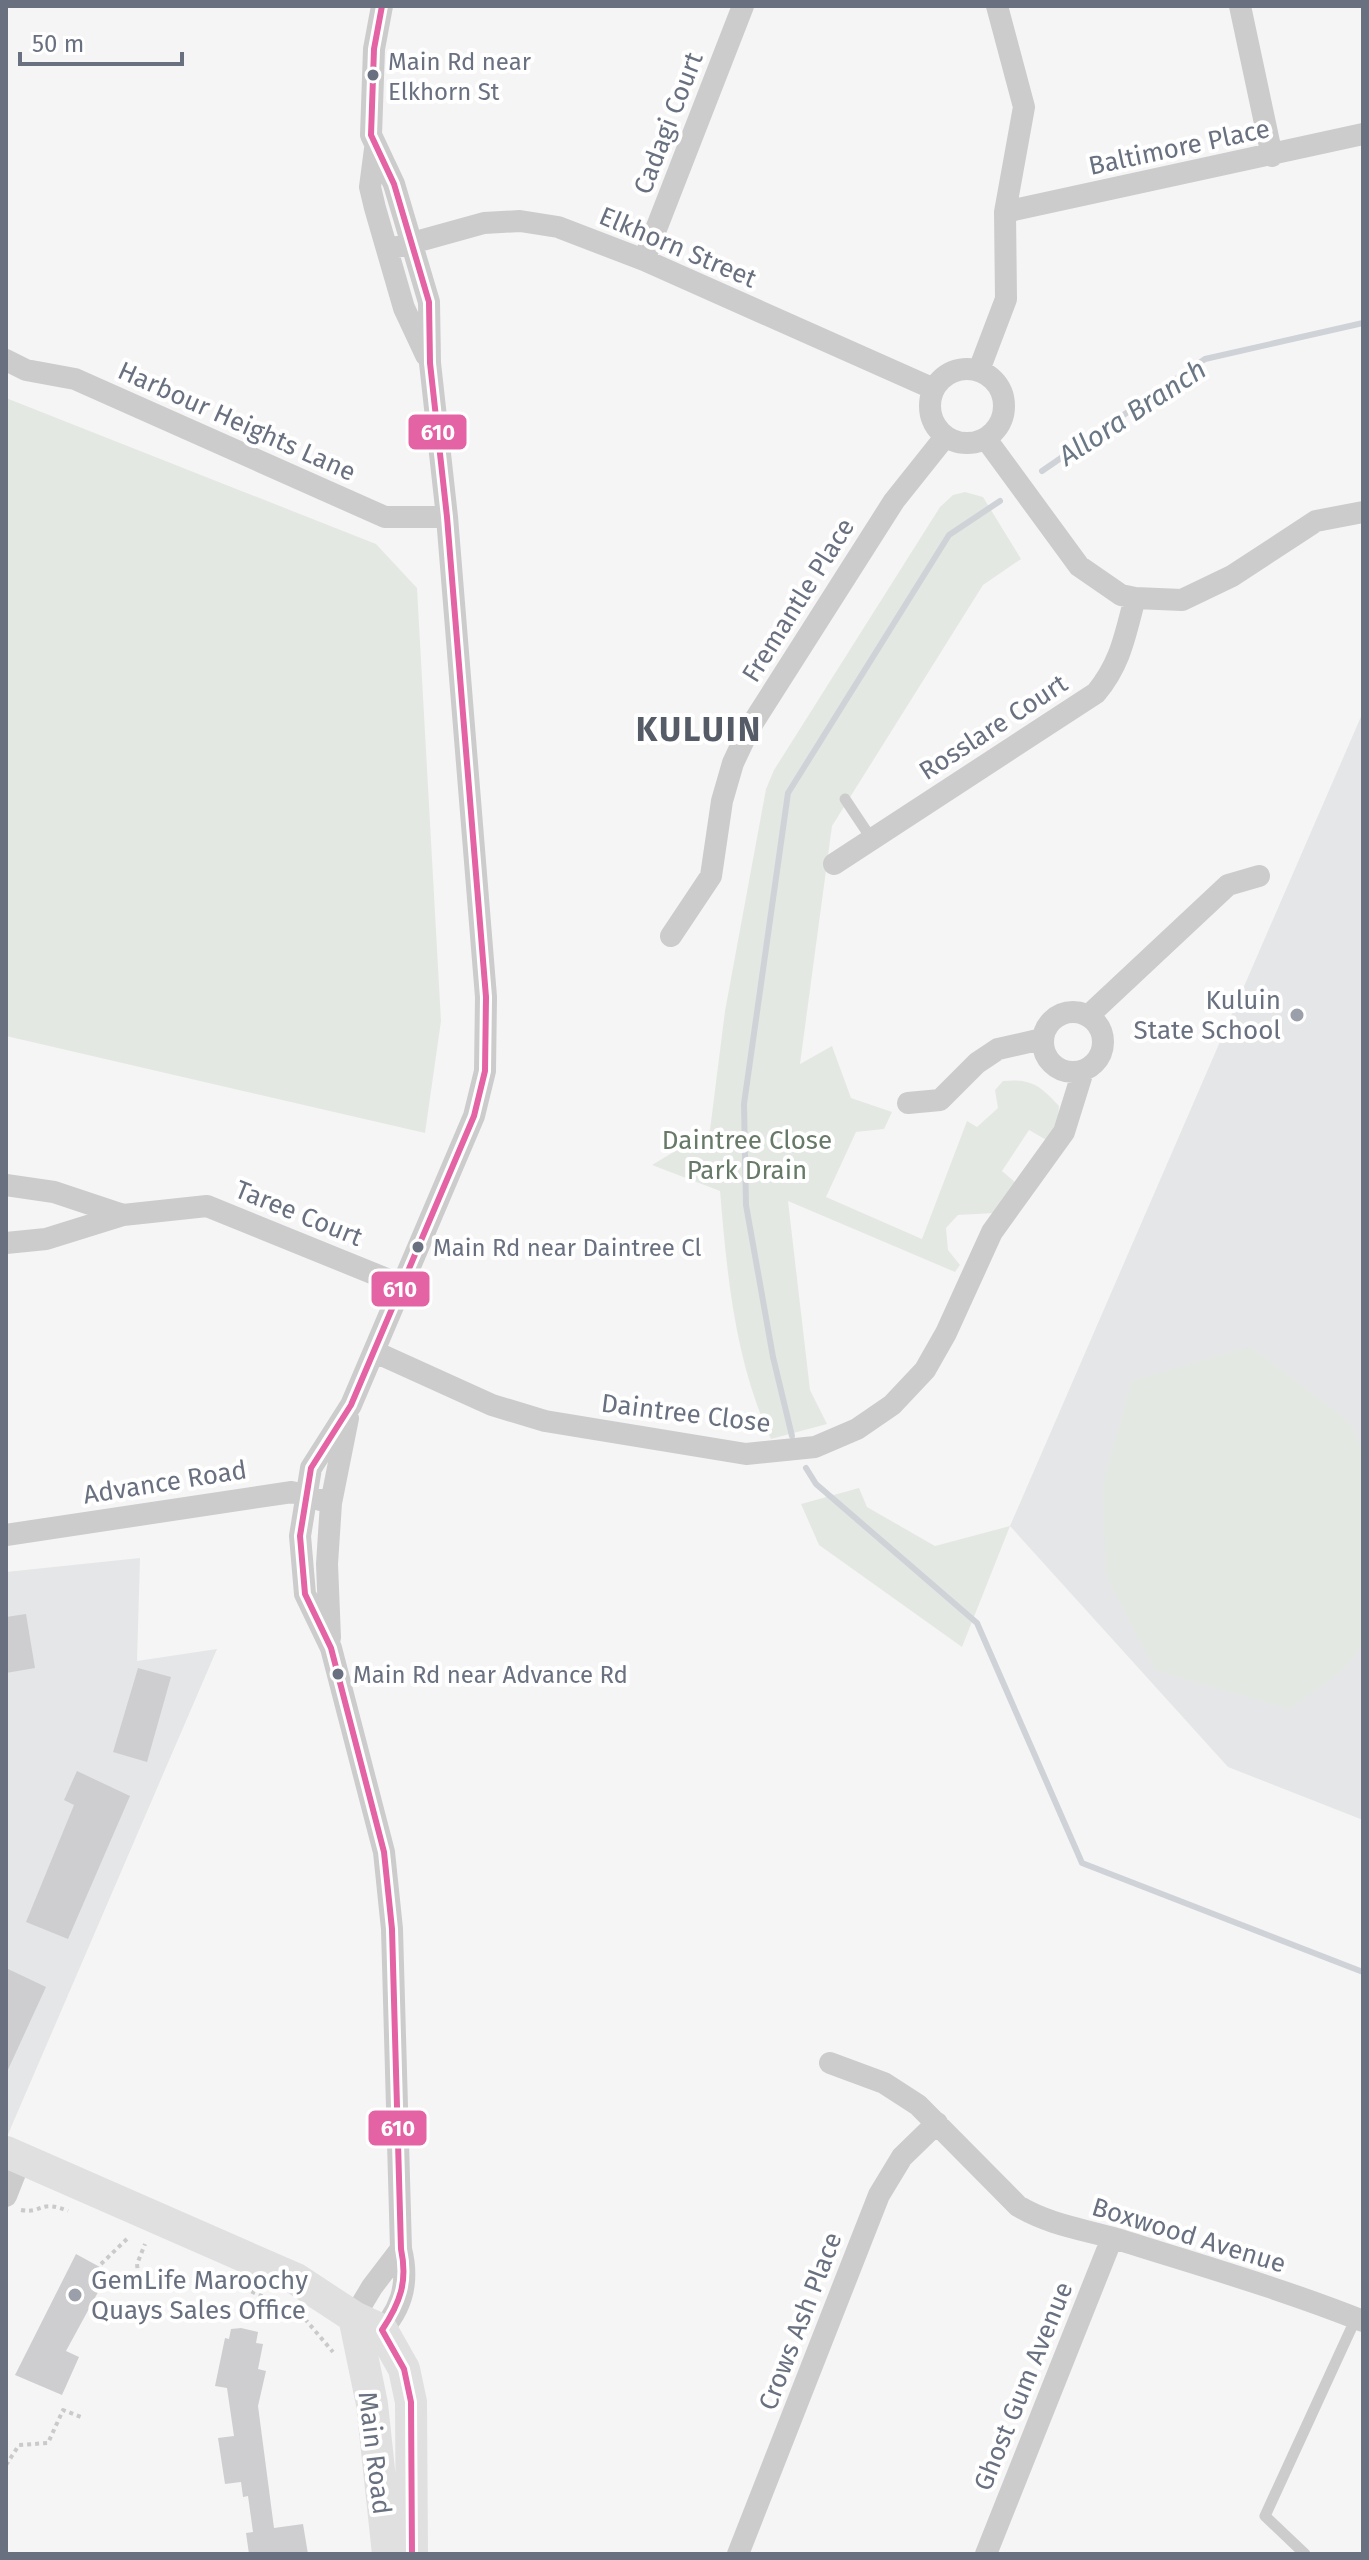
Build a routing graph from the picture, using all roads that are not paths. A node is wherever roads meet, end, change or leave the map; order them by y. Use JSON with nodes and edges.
{"nodes":[{"id":1,"x":382,"y":6,"type":"edge"},
{"id":2,"x":743,"y":6,"type":"edge"},
{"id":3,"x":997,"y":6,"type":"edge"},
{"id":4,"x":1240,"y":6,"type":"edge"},
{"id":5,"x":1363,"y":134,"type":"edge"},
{"id":6,"x":375,"y":149,"type":"junction"},
{"id":7,"x":1272,"y":156,"type":"junction"},
{"id":8,"x":1005,"y":212,"type":"junction"},
{"id":9,"x":412,"y":241,"type":"junction"},
{"id":10,"x":390,"y":249,"type":"junction"},
{"id":11,"x":644,"y":260,"type":"junction"},
{"id":12,"x":6,"y":360,"type":"edge"},
{"id":13,"x":430,"y":363,"type":"junction"},
{"id":14,"x":979,"y":370,"type":"junction"},
{"id":15,"x":934,"y":389,"type":"junction"},
{"id":16,"x":945,"y":437,"type":"junction"},
{"id":17,"x":986,"y":439,"type":"junction"},
{"id":18,"x":1363,"y":512,"type":"edge"},
{"id":19,"x":447,"y":517,"type":"junction"},
{"id":20,"x":1135,"y":598,"type":"junction"},
{"id":21,"x":845,"y":799,"type":"dead end"},
{"id":22,"x":871,"y":838,"type":"junction"},
{"id":23,"x":834,"y":864,"type":"dead end"},
{"id":24,"x":1259,"y":876,"type":"dead end"},
{"id":25,"x":671,"y":936,"type":"dead end"},
{"id":26,"x":1088,"y":1016,"type":"junction"},
{"id":27,"x":1042,"y":1039,"type":"junction"},
{"id":28,"x":1083,"y":1071,"type":"junction"},
{"id":29,"x":908,"y":1103,"type":"dead end"},
{"id":30,"x":6,"y":1185,"type":"edge"},
{"id":31,"x":123,"y":1215,"type":"junction"},
{"id":32,"x":6,"y":1243,"type":"edge"},
{"id":33,"x":404,"y":1286,"type":"junction"},
{"id":34,"x":375,"y":1352,"type":"junction"},
{"id":35,"x":351,"y":1405,"type":"junction"},
{"id":36,"x":304,"y":1495,"type":"junction"},
{"id":37,"x":331,"y":1503,"type":"junction"},
{"id":38,"x":6,"y":1535,"type":"edge"},
{"id":39,"x":331,"y":1648,"type":"junction"},
{"id":40,"x":830,"y":2063,"type":"dead end"},
{"id":41,"x":937,"y":2123,"type":"junction"},
{"id":42,"x":14,"y":2155,"type":"edge"},
{"id":43,"x":13,"y":2203,"type":"edge"},
{"id":44,"x":1112,"y":2238,"type":"junction"},
{"id":45,"x":401,"y":2249,"type":"junction"},
{"id":46,"x":1360,"y":2320,"type":"edge"},
{"id":47,"x":358,"y":2339,"type":"junction"},
{"id":48,"x":388,"y":2554,"type":"edge"},
{"id":49,"x":412,"y":2554,"type":"edge"},
{"id":50,"x":738,"y":2554,"type":"edge"},
{"id":51,"x":986,"y":2554,"type":"edge"},
{"id":52,"x":1305,"y":2554,"type":"edge"}],
"edges":[{"from":1,"to":6,"type":"street"},
{"from":2,"to":11,"type":"street","name":"Cadagi Court"},
{"from":3,"to":8,"type":"street"},
{"from":4,"to":7,"type":"street"},
{"from":5,"to":7,"type":"street","name":"Baltimore Place"},
{"from":6,"to":9,"type":"street"},
{"from":6,"to":10,"type":"street"},
{"from":7,"to":8,"type":"street","name":"Baltimore Place"},
{"from":8,"to":14,"type":"street"},
{"from":9,"to":10,"type":"street","name":"Elkhorn Street"},
{"from":9,"to":11,"type":"street","name":"Elkhorn Street"},
{"from":9,"to":13,"type":"street"},
{"from":10,"to":13,"type":"street"},
{"from":11,"to":15,"type":"street","name":"Elkhorn Street"},
{"from":12,"to":19,"type":"street","name":"Harbour Heights Lane"},
{"from":13,"to":19,"type":"street"},
{"from":14,"to":15,"type":"street"},
{"from":14,"to":17,"type":"street"},
{"from":15,"to":16,"type":"street"},
{"from":16,"to":17,"type":"street"},
{"from":16,"to":25,"type":"street","name":"Fremantle Place"},
{"from":17,"to":20,"type":"street"},
{"from":18,"to":20,"type":"street"},
{"from":19,"to":33,"type":"street"},
{"from":20,"to":22,"type":"street","name":"Rosslare Court"},
{"from":21,"to":22,"type":"lane"},
{"from":22,"to":23,"type":"street","name":"Rosslare Court"},
{"from":24,"to":26,"type":"street"},
{"from":26,"to":27,"type":"street"},
{"from":26,"to":28,"type":"street"},
{"from":27,"to":28,"type":"street"},
{"from":27,"to":29,"type":"street"},
{"from":28,"to":34,"type":"street","name":"Daintree Close"},
{"from":30,"to":31,"type":"street","name":"Taree Court"},
{"from":31,"to":32,"type":"street","name":"Taree Court"},
{"from":31,"to":33,"type":"street","name":"Taree Court"},
{"from":33,"to":34,"type":"street"},
{"from":34,"to":35,"type":"street"},
{"from":35,"to":36,"type":"street"},
{"from":35,"to":37,"type":"street"},
{"from":36,"to":37,"type":"street","name":"Advance Road"},
{"from":36,"to":38,"type":"street","name":"Advance Road"},
{"from":36,"to":39,"type":"street"},
{"from":37,"to":39,"type":"street"},
{"from":39,"to":45,"type":"street"},
{"from":40,"to":41,"type":"street"},
{"from":41,"to":44,"type":"street","name":"Boxwood Avenue"},
{"from":41,"to":50,"type":"street","name":"Crows Ash Place"},
{"from":42,"to":43,"type":"street"},
{"from":42,"to":47,"type":"main road"},
{"from":44,"to":46,"type":"street","name":"Boxwood Avenue"},
{"from":44,"to":51,"type":"street","name":"Ghost Gum Avenue"},
{"from":45,"to":47,"type":"street"},
{"from":45,"to":47,"type":"street"},
{"from":46,"to":52,"type":"lane"},
{"from":47,"to":48,"type":"main road","name":"Main Road"},
{"from":47,"to":49,"type":"main road","name":"Main Road"}]}
